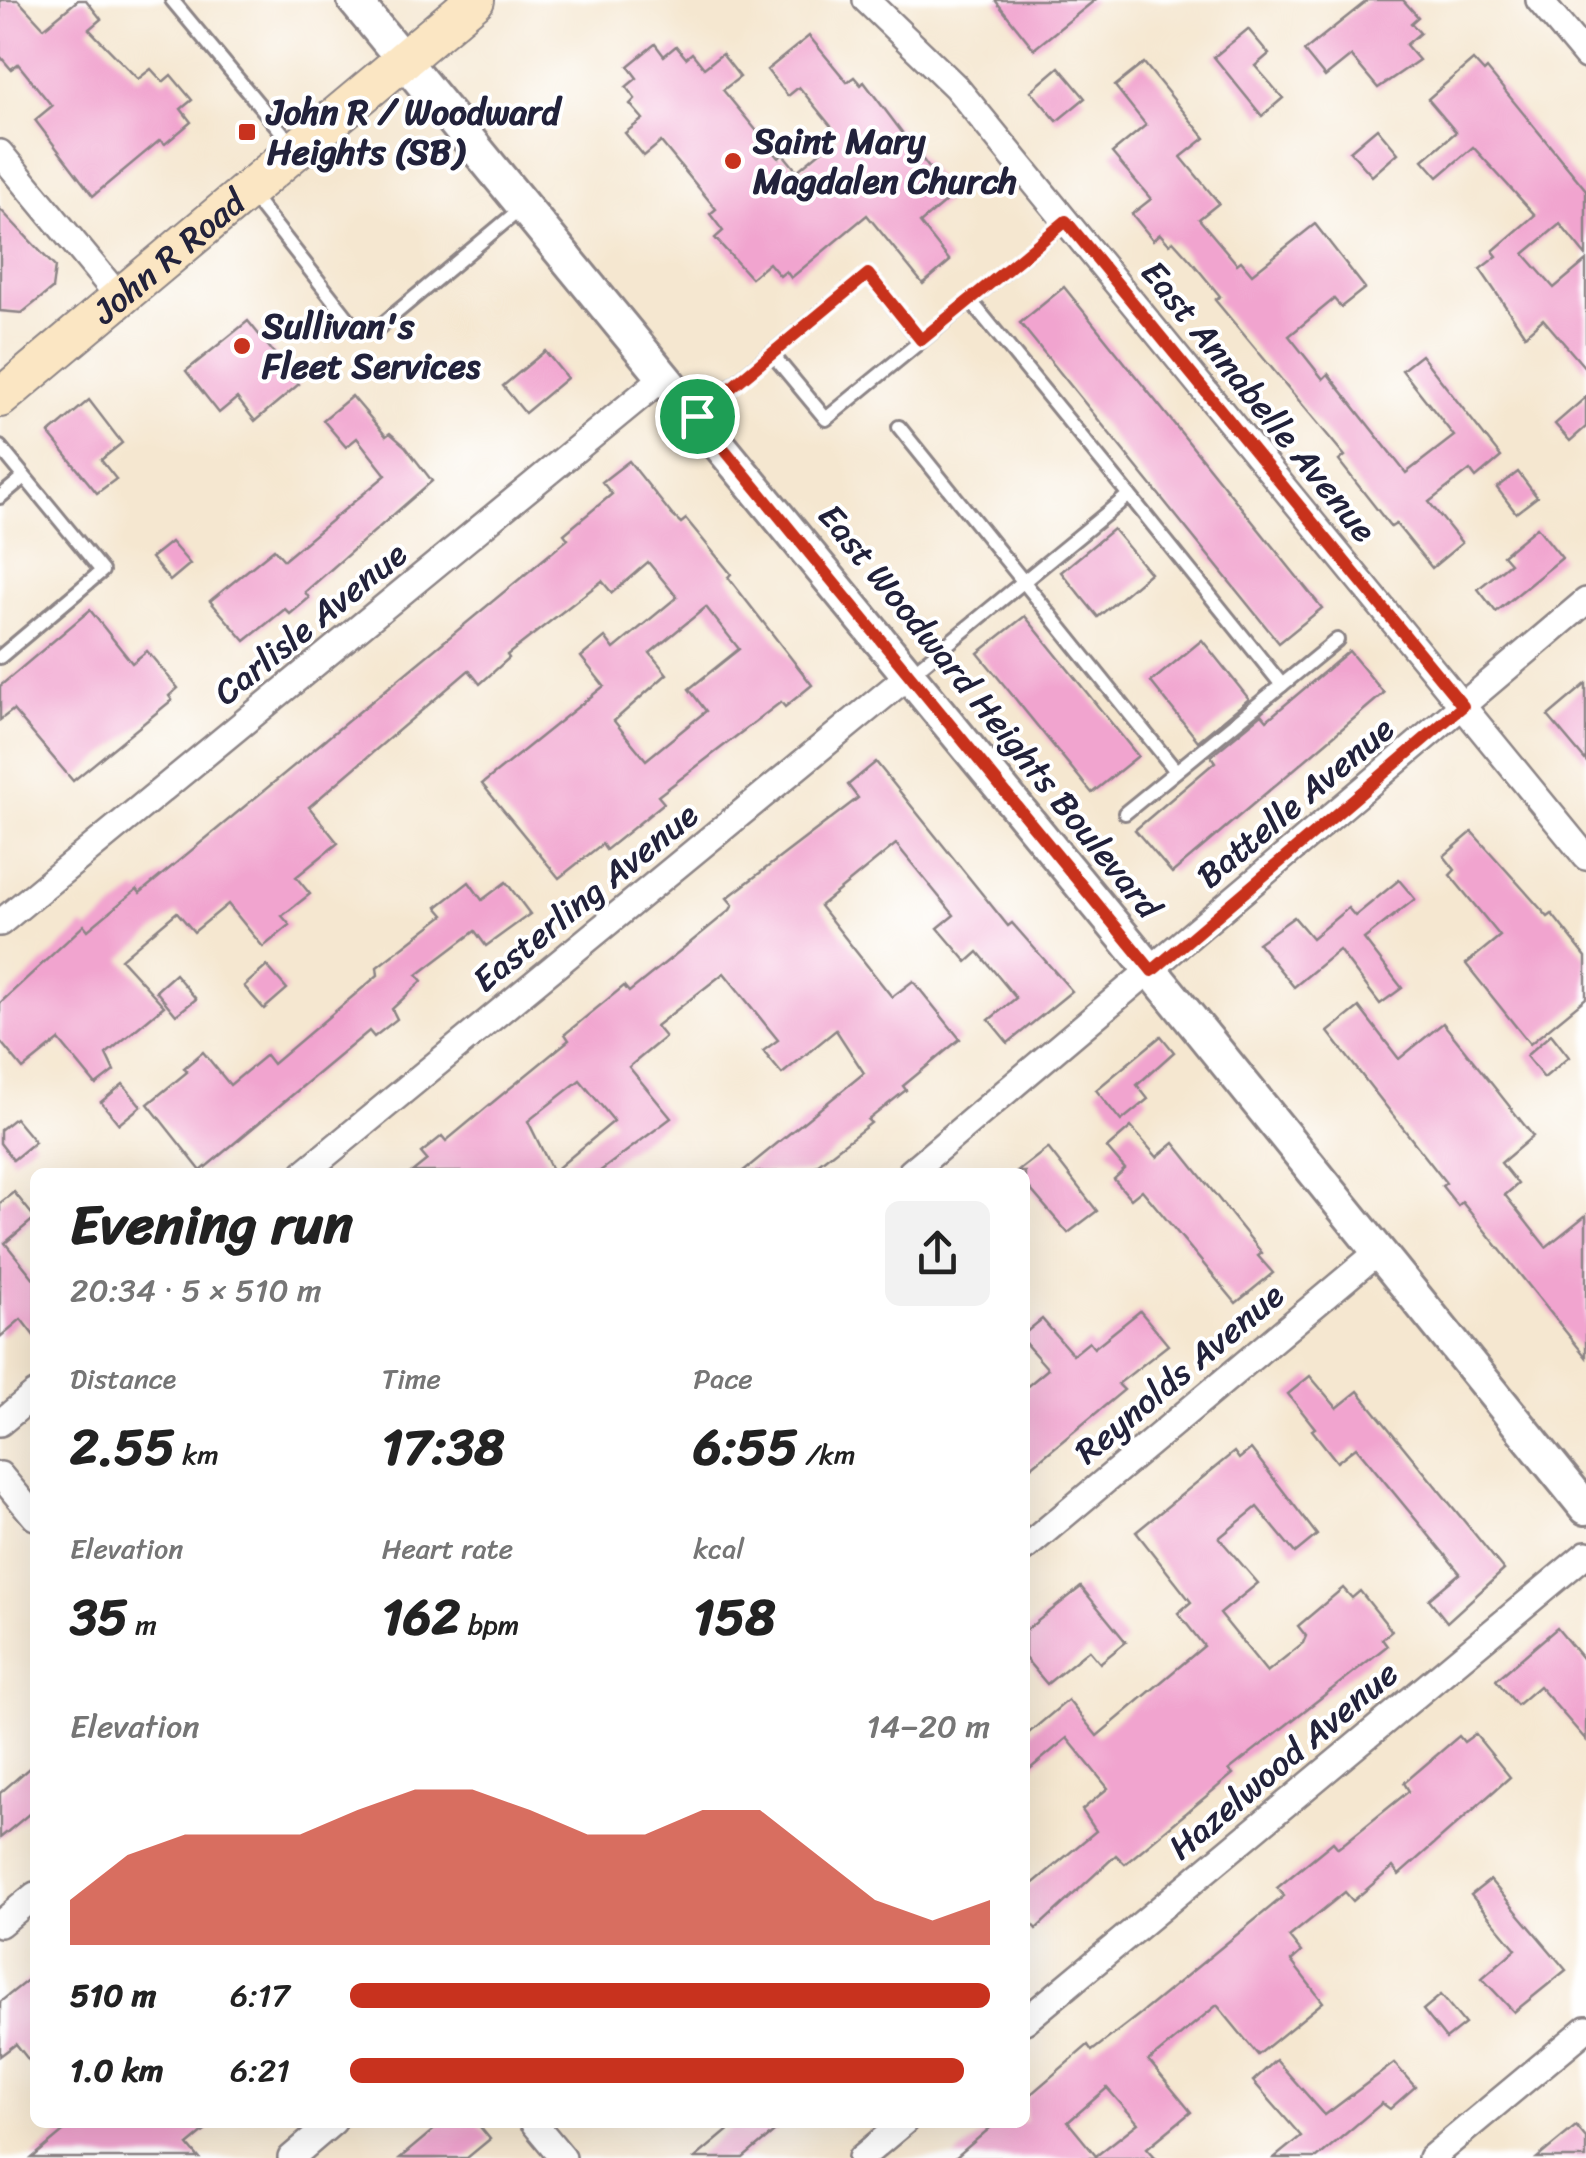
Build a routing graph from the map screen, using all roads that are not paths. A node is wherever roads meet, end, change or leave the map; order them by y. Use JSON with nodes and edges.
{"nodes":[{"id":1,"x":172,"y":0,"type":"edge"},
{"id":2,"x":354,"y":0,"type":"edge"},
{"id":3,"x":475,"y":0,"type":"edge"},
{"id":4,"x":866,"y":0,"type":"edge"},
{"id":5,"x":1540,"y":0,"type":"edge"},
{"id":6,"x":1586,"y":56,"type":"edge"},
{"id":7,"x":404,"y":60,"type":"junction"},
{"id":8,"x":296,"y":150,"type":"junction"},
{"id":9,"x":0,"y":152,"type":"edge"},
{"id":10,"x":247,"y":190,"type":"junction"},
{"id":11,"x":524,"y":206,"type":"junction"},
{"id":12,"x":1066,"y":221,"type":"junction"},
{"id":13,"x":119,"y":296,"type":"junction"},
{"id":14,"x":970,"y":300,"type":"junction"},
{"id":15,"x":921,"y":340,"type":"junction"},
{"id":16,"x":772,"y":354,"type":"junction"},
{"id":17,"x":664,"y":376,"type":"junction"},
{"id":18,"x":0,"y":398,"type":"edge"},
{"id":19,"x":697,"y":416,"type":"junction"},
{"id":20,"x":898,"y":427,"type":"dead end"},
{"id":21,"x":0,"y":447,"type":"edge"},
{"id":22,"x":24,"y":476,"type":"junction"},
{"id":23,"x":1128,"y":494,"type":"junction"},
{"id":24,"x":0,"y":497,"type":"edge"},
{"id":25,"x":1023,"y":582,"type":"junction"},
{"id":26,"x":1586,"y":601,"type":"edge"},
{"id":27,"x":1337,"y":640,"type":"dead end"},
{"id":28,"x":0,"y":657,"type":"edge"},
{"id":29,"x":909,"y":676,"type":"junction"},
{"id":30,"x":1282,"y":684,"type":"junction"},
{"id":31,"x":1463,"y":706,"type":"junction"},
{"id":32,"x":1176,"y":770,"type":"junction"},
{"id":33,"x":1124,"y":812,"type":"dead end"},
{"id":34,"x":1586,"y":856,"type":"edge"},
{"id":35,"x":0,"y":923,"type":"edge"},
{"id":36,"x":1152,"y":971,"type":"junction"},
{"id":37,"x":309,"y":1168,"type":"edge"},
{"id":38,"x":916,"y":1168,"type":"edge"},
{"id":39,"x":1378,"y":1252,"type":"junction"},
{"id":40,"x":30,"y":1398,"type":"edge"},
{"id":41,"x":0,"y":1423,"type":"edge"},
{"id":42,"x":0,"y":1475,"type":"edge"},
{"id":43,"x":1586,"y":1508,"type":"edge"},
{"id":44,"x":30,"y":1511,"type":"edge"},
{"id":45,"x":1030,"y":1544,"type":"edge"},
{"id":46,"x":1586,"y":1554,"type":"edge"},
{"id":47,"x":30,"y":1900,"type":"edge"},
{"id":48,"x":0,"y":1924,"type":"edge"},
{"id":49,"x":1030,"y":2017,"type":"edge"},
{"id":50,"x":1586,"y":2029,"type":"edge"},
{"id":51,"x":326,"y":2128,"type":"edge"},
{"id":52,"x":538,"y":2128,"type":"edge"},
{"id":53,"x":897,"y":2128,"type":"edge"},
{"id":54,"x":291,"y":2158,"type":"edge"},
{"id":55,"x":563,"y":2158,"type":"edge"},
{"id":56,"x":861,"y":2158,"type":"edge"},
{"id":57,"x":1432,"y":2158,"type":"edge"}],
"edges":[{"from":1,"to":8,"type":"lane"},
{"from":2,"to":7,"type":"street","name":"East Woodward Heights Boulevard"},
{"from":3,"to":7,"type":"main road","name":"John R Road"},
{"from":4,"to":12,"type":"street","name":"East Annabelle Avenue"},
{"from":5,"to":6,"type":"street"},
{"from":7,"to":8,"type":"main road","name":"John R Road"},
{"from":7,"to":11,"type":"street","name":"East Woodward Heights Boulevard"},
{"from":8,"to":10,"type":"main road","name":"John R Road"},
{"from":9,"to":13,"type":"street"},
{"from":10,"to":11,"type":"lane"},
{"from":10,"to":13,"type":"main road","name":"John R Road"},
{"from":11,"to":17,"type":"street","name":"East Woodward Heights Boulevard"},
{"from":12,"to":14,"type":"lane"},
{"from":12,"to":31,"type":"street","name":"East Annabelle Avenue"},
{"from":13,"to":18,"type":"main road","name":"John R Road"},
{"from":14,"to":15,"type":"lane"},
{"from":14,"to":23,"type":"lane"},
{"from":15,"to":16,"type":"lane"},
{"from":15,"to":16,"type":"lane"},
{"from":16,"to":19,"type":"lane"},
{"from":17,"to":19,"type":"street","name":"East Woodward Heights Boulevard"},
{"from":17,"to":35,"type":"street","name":"Carlisle Avenue"},
{"from":19,"to":29,"type":"street","name":"East Woodward Heights Boulevard"},
{"from":20,"to":25,"type":"lane"},
{"from":21,"to":22,"type":"lane"},
{"from":22,"to":24,"type":"lane"},
{"from":22,"to":28,"type":"lane"},
{"from":23,"to":25,"type":"lane"},
{"from":23,"to":30,"type":"lane"},
{"from":25,"to":29,"type":"lane"},
{"from":25,"to":32,"type":"lane"},
{"from":26,"to":31,"type":"street","name":"Battelle Avenue"},
{"from":27,"to":30,"type":"lane"},
{"from":29,"to":36,"type":"street","name":"East Woodward Heights Boulevard"},
{"from":29,"to":37,"type":"street","name":"Easterling Avenue"},
{"from":30,"to":32,"type":"lane"},
{"from":31,"to":34,"type":"street","name":"East Annabelle Avenue"},
{"from":31,"to":36,"type":"street","name":"Battelle Avenue"},
{"from":32,"to":33,"type":"lane"},
{"from":36,"to":38,"type":"street","name":"Battelle Avenue"},
{"from":36,"to":39,"type":"street","name":"East Woodward Heights Boulevard"},
{"from":39,"to":43,"type":"street","name":"East Woodward Heights Boulevard"},
{"from":39,"to":45,"type":"street","name":"Reynolds Avenue"},
{"from":40,"to":41,"type":"street"},
{"from":42,"to":44,"type":"street"},
{"from":46,"to":49,"type":"street","name":"Hazelwood Avenue"},
{"from":47,"to":48,"type":"street"},
{"from":50,"to":57,"type":"street"},
{"from":51,"to":54,"type":"street"},
{"from":52,"to":55,"type":"street"},
{"from":53,"to":56,"type":"street"}]}
